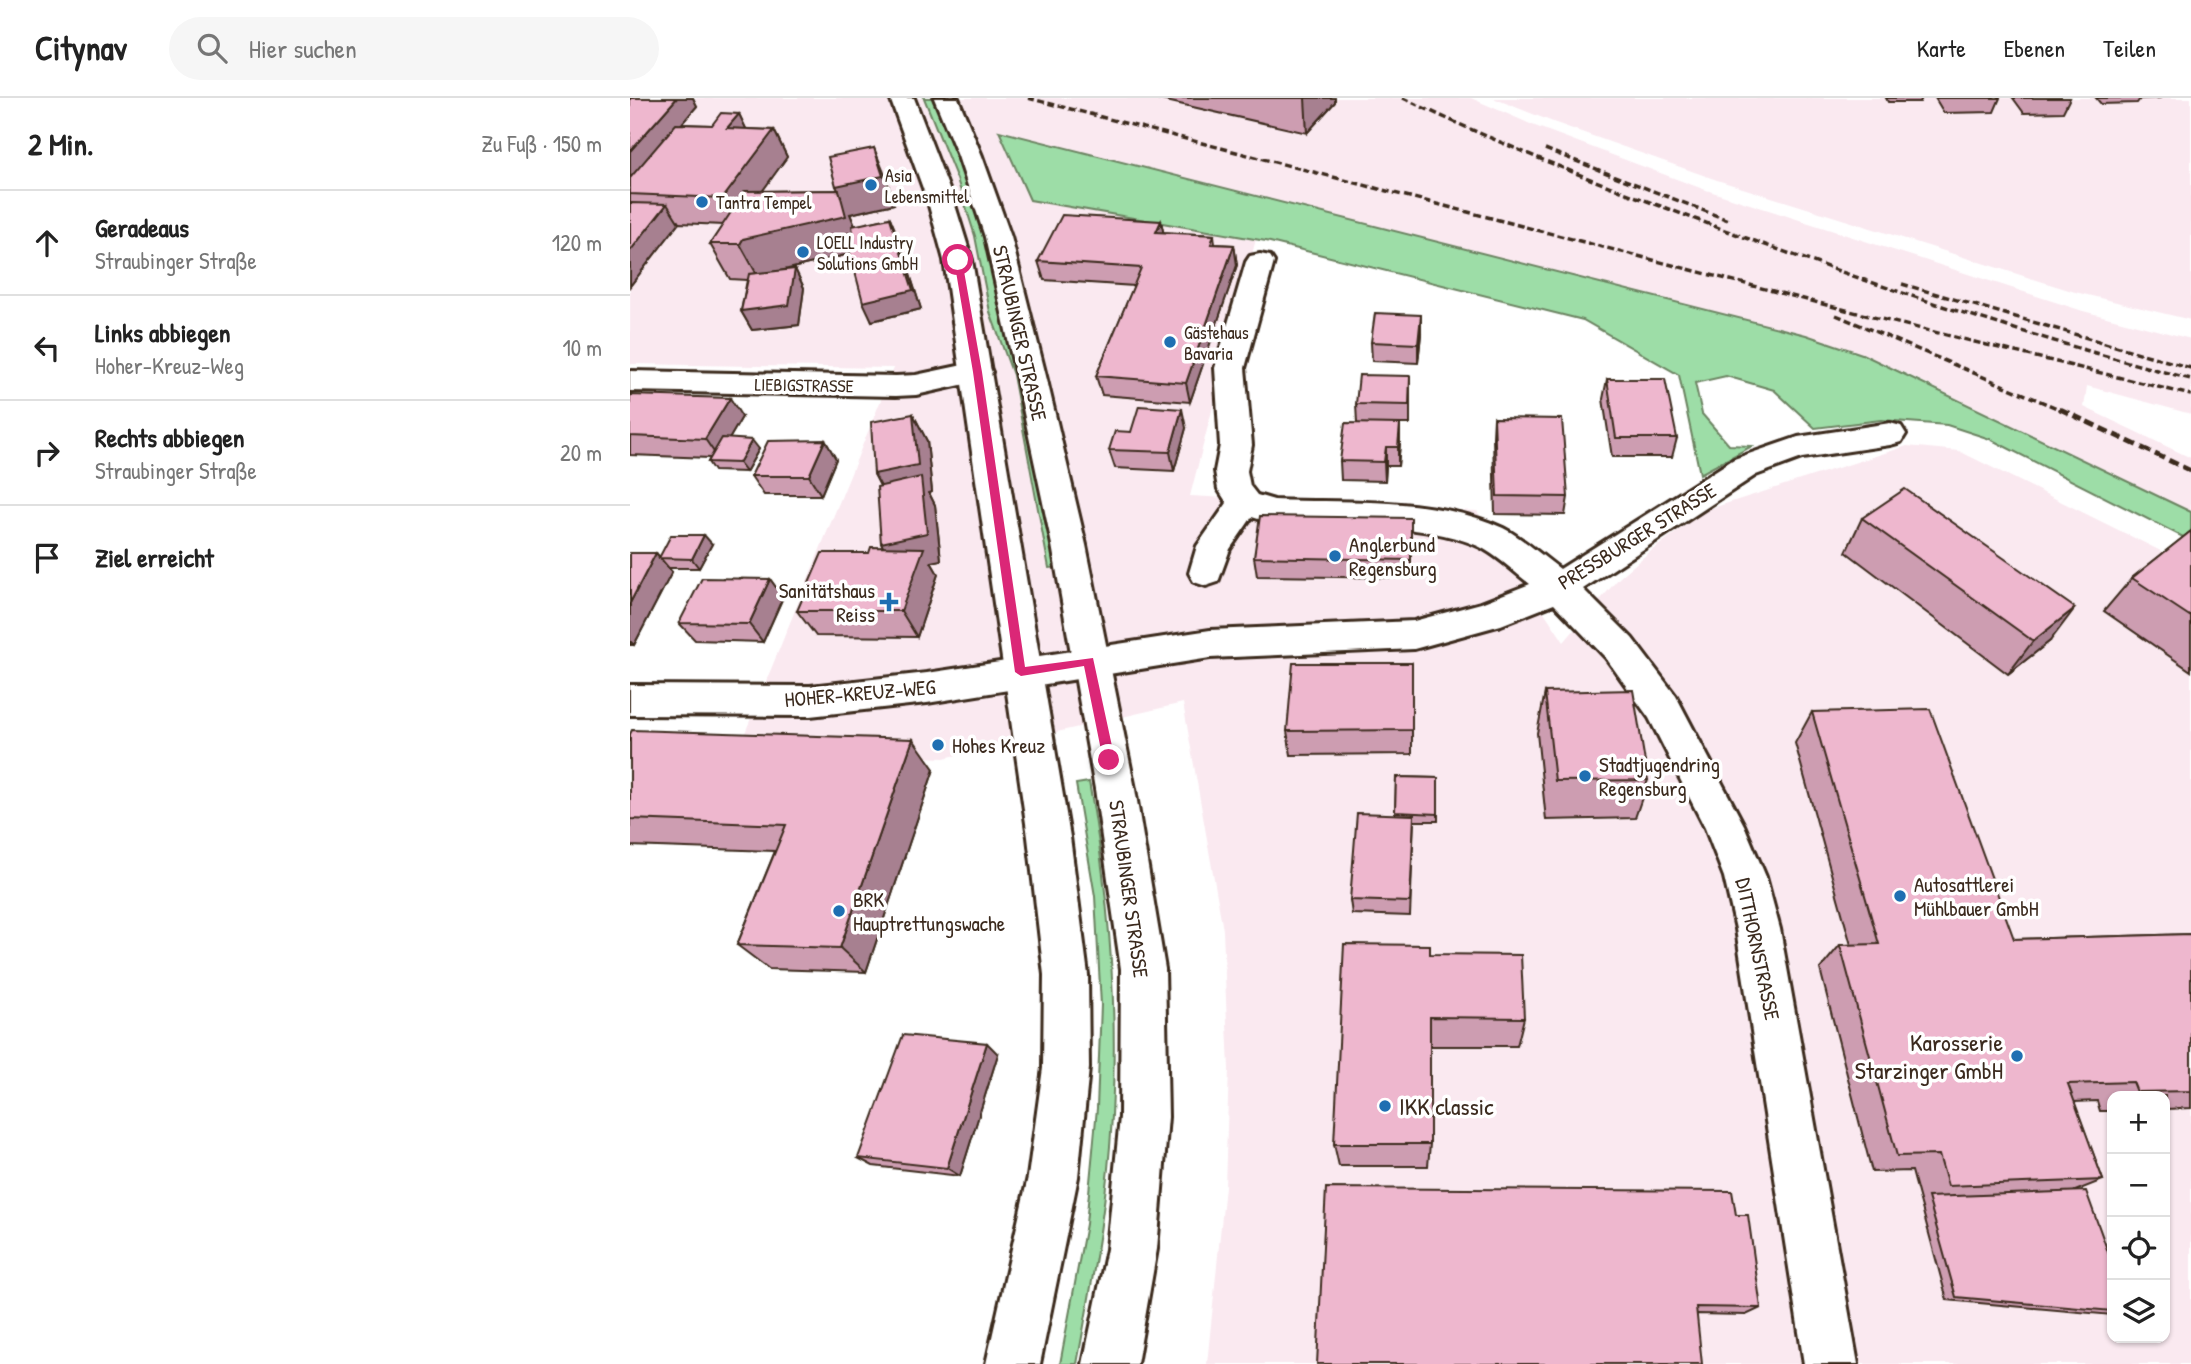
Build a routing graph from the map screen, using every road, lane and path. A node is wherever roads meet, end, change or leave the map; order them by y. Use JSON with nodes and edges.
{"nodes":[{"id":1,"x":902,"y":98,"type":"edge"},
{"id":2,"x":946,"y":98,"type":"edge"},
{"id":3,"x":1260,"y":262,"type":"dead end"},
{"id":4,"x":977,"y":372,"type":"junction"},
{"id":5,"x":630,"y":381,"type":"edge"},
{"id":6,"x":1890,"y":434,"type":"dead end"},
{"id":7,"x":1245,"y":503,"type":"junction"},
{"id":8,"x":1206,"y":573,"type":"dead end"},
{"id":9,"x":1559,"y":587,"type":"junction"},
{"id":10,"x":1089,"y":661,"type":"junction"},
{"id":11,"x":1021,"y":672,"type":"junction"},
{"id":12,"x":630,"y":700,"type":"edge"},
{"id":13,"x":1013,"y":1364,"type":"edge"},
{"id":14,"x":1110,"y":1364,"type":"edge"},
{"id":15,"x":1832,"y":1364,"type":"edge"}],
"edges":[{"from":1,"to":4,"type":"main road","name":"STRAUBINGER STRASSE"},
{"from":2,"to":10,"type":"main road","name":"STRAUBINGER STRASSE"},
{"from":3,"to":7,"type":"main road"},
{"from":4,"to":5,"type":"main road","name":"LIEBIGSTRASSE"},
{"from":4,"to":11,"type":"main road","name":"STRAUBINGER STRASSE"},
{"from":6,"to":9,"type":"main road","name":"PRESSBURGER STRASSE"},
{"from":7,"to":8,"type":"main road"},
{"from":7,"to":9,"type":"main road","name":"DITTHORNSTRASSE"},
{"from":9,"to":10,"type":"main road","name":"PRESSBURGER STRASSE"},
{"from":9,"to":15,"type":"main road","name":"DITTHORNSTRASSE"},
{"from":10,"to":11,"type":"main road","name":"HOHER-KREUZ-WEG"},
{"from":10,"to":14,"type":"main road","name":"STRAUBINGER STRASSE"},
{"from":11,"to":12,"type":"main road","name":"HOHER-KREUZ-WEG"},
{"from":11,"to":13,"type":"main road","name":"STRAUBINGER STRASSE"}]}
